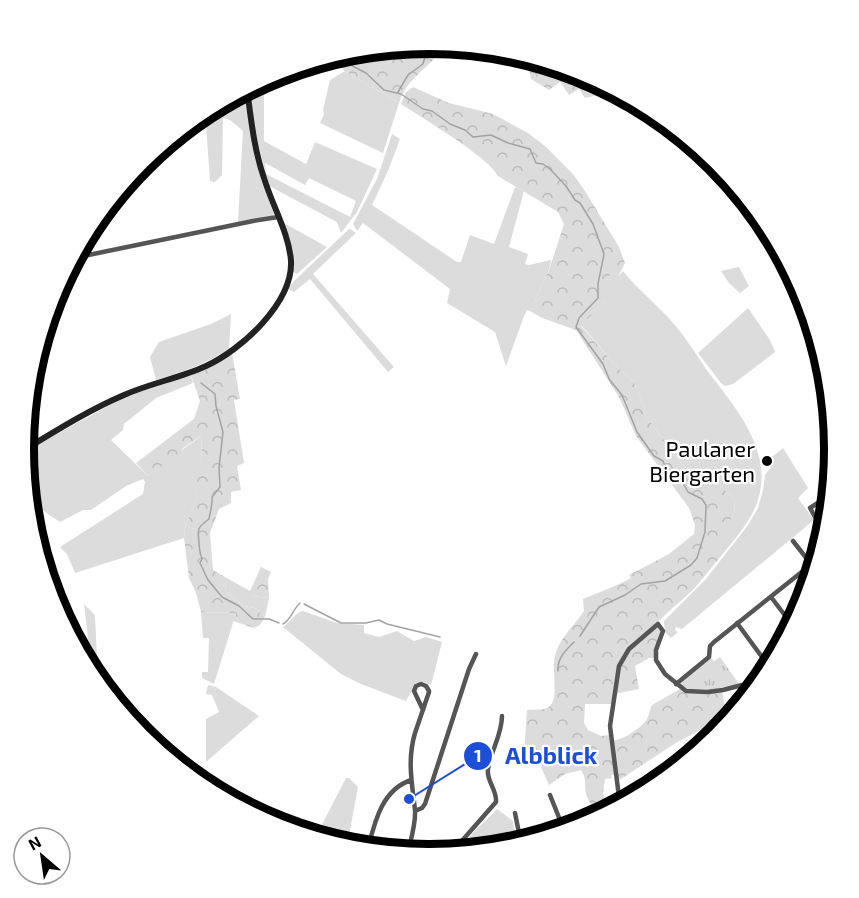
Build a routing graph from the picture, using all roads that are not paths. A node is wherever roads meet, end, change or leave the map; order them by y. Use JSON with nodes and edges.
{"nodes":[{"id":1,"x":249,"y":98,"type":"edge"},
{"id":2,"x":278,"y":217,"type":"junction"},
{"id":3,"x":84,"y":256,"type":"edge"},
{"id":4,"x":34,"y":444,"type":"edge"},
{"id":5,"x":821,"y":501,"type":"edge"},
{"id":6,"x":818,"y":522,"type":"edge"},
{"id":7,"x":793,"y":541,"type":"dead end"},
{"id":8,"x":808,"y":561,"type":"edge"},
{"id":9,"x":804,"y":570,"type":"edge"},
{"id":10,"x":771,"y":597,"type":"junction"},
{"id":11,"x":787,"y":618,"type":"edge"},
{"id":12,"x":737,"y":623,"type":"junction"},
{"id":13,"x":476,"y":654,"type":"dead end"},
{"id":14,"x":764,"y":659,"type":"edge"},
{"id":15,"x":748,"y":682,"type":"edge"},
{"id":16,"x":676,"y":684,"type":"junction"},
{"id":17,"x":423,"y":710,"type":"junction"},
{"id":18,"x":502,"y":716,"type":"dead end"},
{"id":19,"x":411,"y":780,"type":"junction"},
{"id":20,"x":550,"y":795,"type":"dead end"},
{"id":21,"x":619,"y":795,"type":"edge"},
{"id":22,"x":415,"y":811,"type":"junction"},
{"id":23,"x":515,"y":813,"type":"dead end"},
{"id":24,"x":561,"y":821,"type":"edge"},
{"id":25,"x":518,"y":834,"type":"edge"},
{"id":26,"x":370,"y":840,"type":"edge"},
{"id":27,"x":410,"y":843,"type":"edge"},
{"id":28,"x":460,"y":843,"type":"edge"}],
"edges":[{"from":1,"to":2,"type":"main road"},
{"from":2,"to":3,"type":"street"},
{"from":2,"to":4,"type":"main road"},
{"from":5,"to":6,"type":"street"},
{"from":7,"to":8,"type":"street"},
{"from":9,"to":10,"type":"street"},
{"from":10,"to":11,"type":"street"},
{"from":10,"to":12,"type":"street"},
{"from":12,"to":14,"type":"street"},
{"from":12,"to":16,"type":"street"},
{"from":13,"to":22,"type":"street"},
{"from":15,"to":16,"type":"street"},
{"from":16,"to":21,"type":"street"},
{"from":17,"to":17,"type":"street"},
{"from":17,"to":19,"type":"street"},
{"from":18,"to":28,"type":"street"},
{"from":19,"to":22,"type":"street"},
{"from":19,"to":26,"type":"street"},
{"from":20,"to":24,"type":"street"},
{"from":22,"to":27,"type":"street"},
{"from":23,"to":25,"type":"street"}]}
